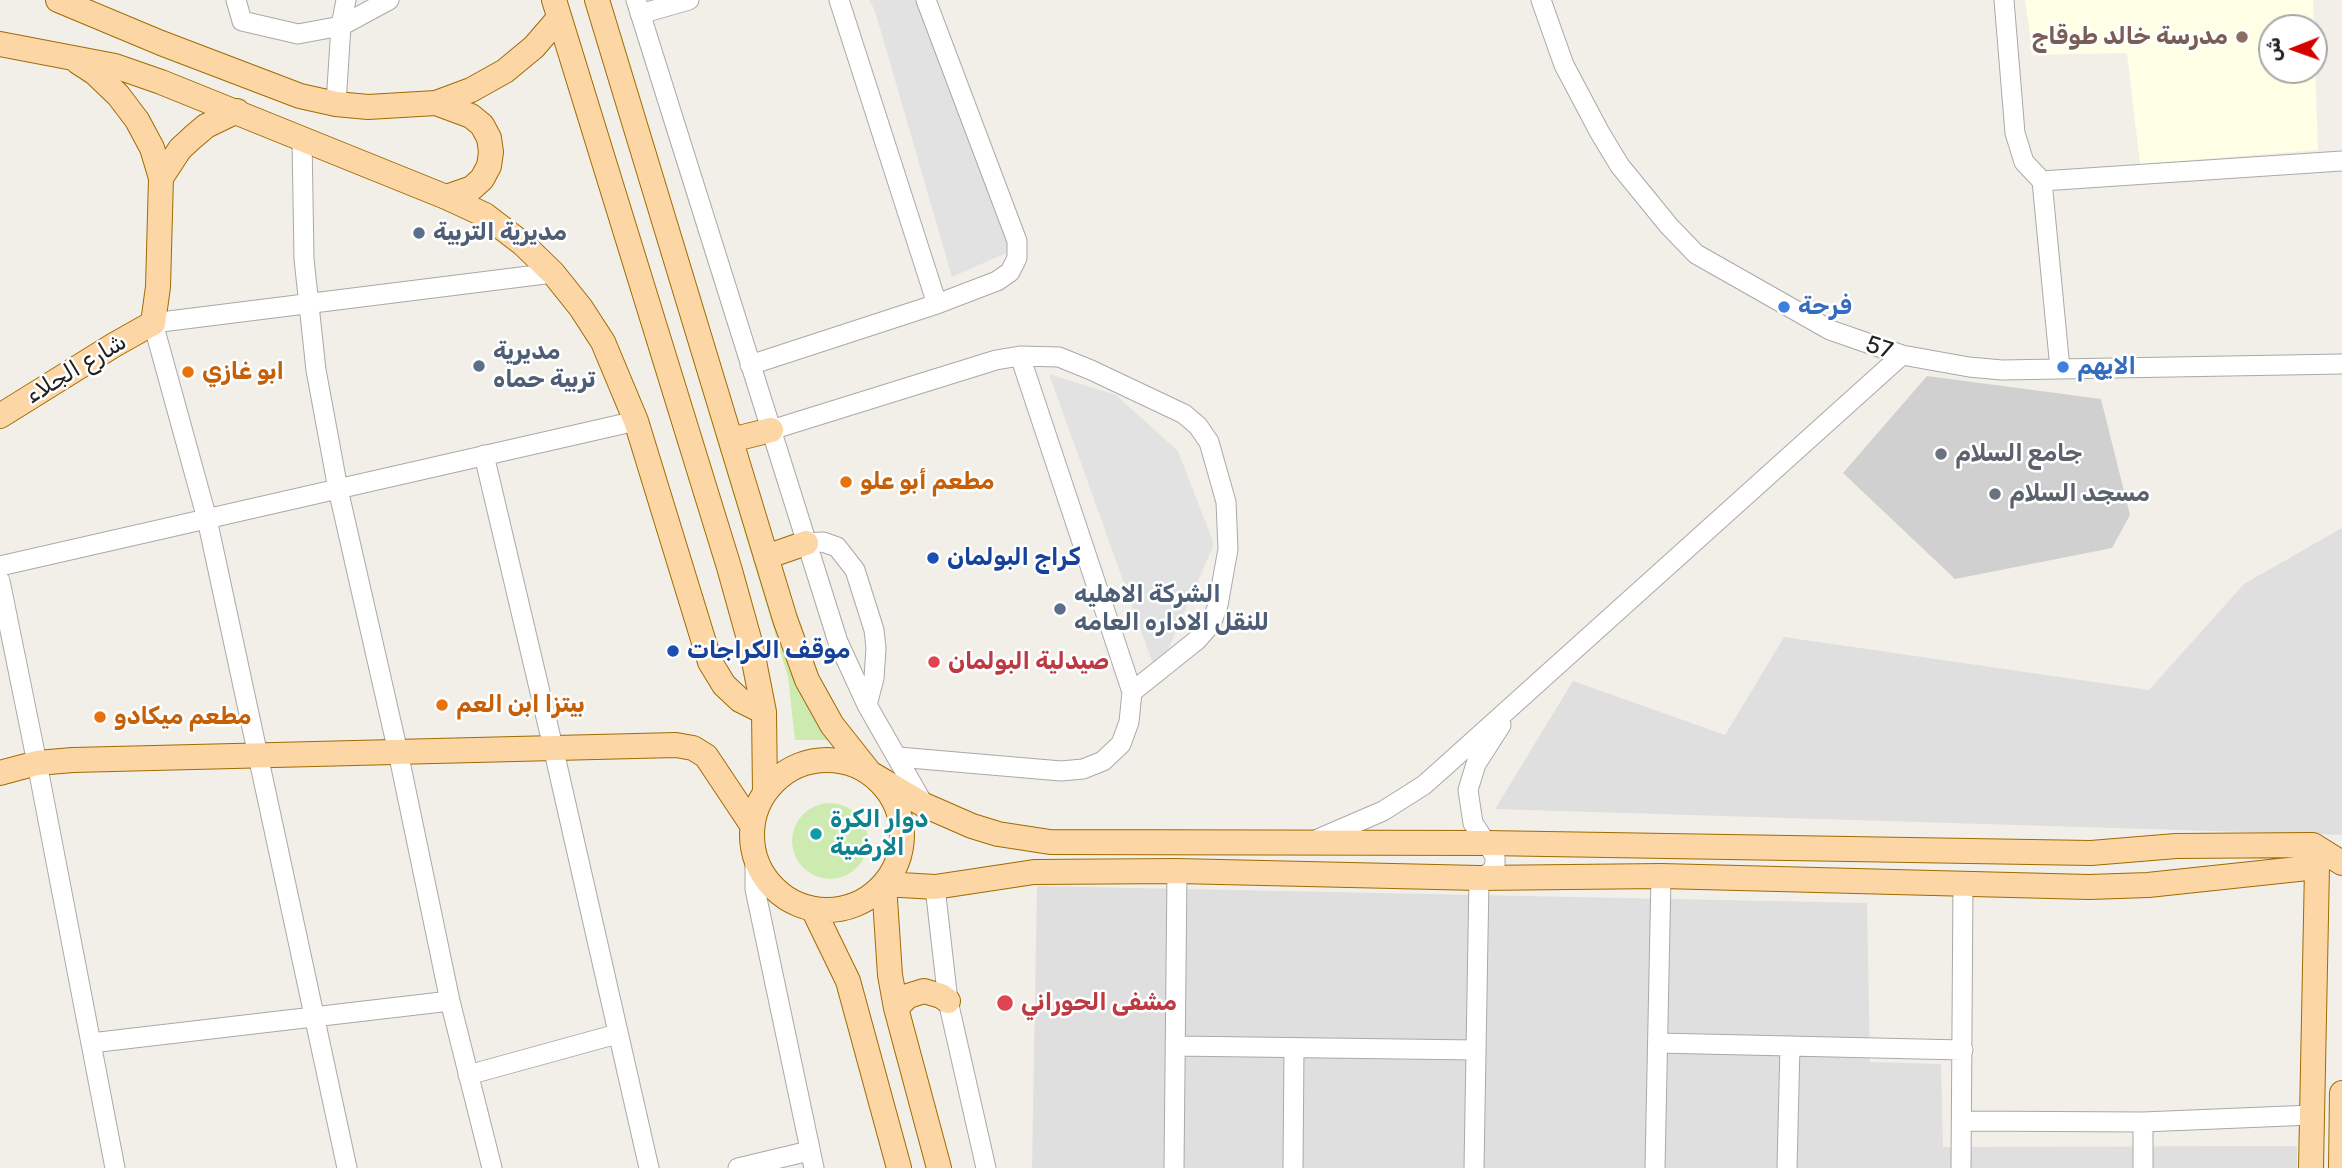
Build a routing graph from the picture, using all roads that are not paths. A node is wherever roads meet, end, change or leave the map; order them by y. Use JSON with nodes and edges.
{"nodes":[{"id":1,"x":58,"y":0,"type":"edge"},
{"id":2,"x":236,"y":0,"type":"edge"},
{"id":3,"x":346,"y":0,"type":"edge"},
{"id":4,"x":389,"y":0,"type":"edge"},
{"id":5,"x":597,"y":0,"type":"edge"},
{"id":6,"x":689,"y":0,"type":"edge"},
{"id":7,"x":839,"y":0,"type":"edge"},
{"id":8,"x":926,"y":0,"type":"edge"},
{"id":9,"x":1541,"y":0,"type":"edge"},
{"id":10,"x":2004,"y":0,"type":"edge"},
{"id":11,"x":638,"y":7,"type":"edge"},
{"id":12,"x":557,"y":9,"type":"edge"},
{"id":13,"x":341,"y":26,"type":"junction"},
{"id":14,"x":0,"y":44,"type":"edge"},
{"id":15,"x":68,"y":55,"type":"junction"},
{"id":16,"x":436,"y":103,"type":"junction"},
{"id":17,"x":336,"y":104,"type":"junction"},
{"id":18,"x":237,"y":111,"type":"junction"},
{"id":19,"x":302,"y":139,"type":"junction"},
{"id":20,"x":2342,"y":161,"type":"edge"},
{"id":21,"x":161,"y":178,"type":"junction"},
{"id":22,"x":2042,"y":181,"type":"junction"},
{"id":23,"x":446,"y":197,"type":"junction"},
{"id":24,"x":553,"y":273,"type":"junction"},
{"id":25,"x":307,"y":304,"type":"junction"},
{"id":26,"x":937,"y":304,"type":"junction"},
{"id":27,"x":153,"y":323,"type":"junction"},
{"id":28,"x":1902,"y":355,"type":"junction"},
{"id":29,"x":1020,"y":356,"type":"junction"},
{"id":30,"x":2342,"y":364,"type":"edge"},
{"id":31,"x":750,"y":365,"type":"junction"},
{"id":32,"x":2060,"y":369,"type":"junction"},
{"id":33,"x":0,"y":416,"type":"edge"},
{"id":34,"x":636,"y":421,"type":"junction"},
{"id":35,"x":771,"y":430,"type":"junction"},
{"id":36,"x":730,"y":440,"type":"junction"},
{"id":37,"x":484,"y":455,"type":"junction"},
{"id":38,"x":338,"y":489,"type":"junction"},
{"id":39,"x":207,"y":519,"type":"junction"},
{"id":40,"x":806,"y":543,"type":"junction"},
{"id":41,"x":766,"y":557,"type":"junction"},
{"id":42,"x":0,"y":566,"type":"edge"},
{"id":43,"x":0,"y":581,"type":"edge"},
{"id":44,"x":1132,"y":692,"type":"junction"},
{"id":45,"x":867,"y":705,"type":"junction"},
{"id":46,"x":1511,"y":707,"type":"junction"},
{"id":47,"x":764,"y":712,"type":"junction"},
{"id":48,"x":553,"y":747,"type":"junction"},
{"id":49,"x":398,"y":752,"type":"junction"},
{"id":50,"x":257,"y":755,"type":"junction"},
{"id":51,"x":898,"y":757,"type":"junction"},
{"id":52,"x":37,"y":763,"type":"junction"},
{"id":53,"x":0,"y":773,"type":"edge"},
{"id":54,"x":870,"y":773,"type":"junction"},
{"id":55,"x":765,"y":792,"type":"junction"},
{"id":56,"x":924,"y":805,"type":"junction"},
{"id":57,"x":752,"y":825,"type":"junction"},
{"id":58,"x":1310,"y":842,"type":"junction"},
{"id":59,"x":1486,"y":843,"type":"junction"},
{"id":60,"x":755,"y":856,"type":"junction"},
{"id":61,"x":2342,"y":864,"type":"edge"},
{"id":62,"x":2317,"y":867,"type":"junction"},
{"id":63,"x":1177,"y":871,"type":"junction"},
{"id":64,"x":1661,"y":876,"type":"junction"},
{"id":65,"x":1479,"y":878,"type":"junction"},
{"id":66,"x":1963,"y":883,"type":"junction"},
{"id":67,"x":884,"y":884,"type":"junction"},
{"id":68,"x":935,"y":887,"type":"junction"},
{"id":69,"x":813,"y":909,"type":"junction"},
{"id":70,"x":948,"y":1001,"type":"junction"},
{"id":71,"x":450,"y":1002,"type":"junction"},
{"id":72,"x":896,"y":1008,"type":"junction"},
{"id":73,"x":314,"y":1017,"type":"junction"},
{"id":74,"x":617,"y":1034,"type":"junction"},
{"id":75,"x":91,"y":1043,"type":"junction"},
{"id":76,"x":1658,"y":1043,"type":"junction"},
{"id":77,"x":1175,"y":1046,"type":"junction"},
{"id":78,"x":1790,"y":1046,"type":"junction"},
{"id":79,"x":1294,"y":1048,"type":"junction"},
{"id":80,"x":1476,"y":1050,"type":"junction"},
{"id":81,"x":1963,"y":1050,"type":"junction"},
{"id":82,"x":468,"y":1075,"type":"junction"},
{"id":83,"x":2342,"y":1093,"type":"edge"},
{"id":84,"x":2312,"y":1115,"type":"junction"},
{"id":85,"x":1963,"y":1121,"type":"junction"},
{"id":86,"x":2143,"y":1122,"type":"junction"},
{"id":87,"x":811,"y":1159,"type":"edge"},
{"id":88,"x":114,"y":1168,"type":"edge"},
{"id":89,"x":348,"y":1168,"type":"edge"},
{"id":90,"x":492,"y":1168,"type":"edge"},
{"id":91,"x":649,"y":1168,"type":"edge"},
{"id":92,"x":738,"y":1168,"type":"edge"},
{"id":93,"x":900,"y":1168,"type":"edge"},
{"id":94,"x":939,"y":1168,"type":"edge"},
{"id":95,"x":986,"y":1168,"type":"edge"},
{"id":96,"x":1174,"y":1168,"type":"edge"},
{"id":97,"x":1293,"y":1168,"type":"edge"},
{"id":98,"x":1474,"y":1168,"type":"edge"},
{"id":99,"x":1655,"y":1168,"type":"edge"},
{"id":100,"x":1787,"y":1168,"type":"edge"},
{"id":101,"x":1962,"y":1168,"type":"edge"},
{"id":102,"x":2143,"y":1168,"type":"edge"},
{"id":103,"x":2311,"y":1168,"type":"edge"},
{"id":104,"x":2341,"y":1168,"type":"edge"}],
"edges":[{"from":1,"to":17,"type":"main road"},
{"from":2,"to":13,"type":"street"},
{"from":3,"to":13,"type":"street"},
{"from":4,"to":13,"type":"street"},
{"from":5,"to":36,"type":"main road"},
{"from":6,"to":11,"type":"street"},
{"from":7,"to":26,"type":"street"},
{"from":8,"to":26,"type":"street"},
{"from":9,"to":28,"type":"street","name":"57"},
{"from":10,"to":22,"type":"street"},
{"from":11,"to":31,"type":"street"},
{"from":12,"to":16,"type":"main road"},
{"from":12,"to":47,"type":"main road"},
{"from":13,"to":17,"type":"street"},
{"from":14,"to":15,"type":"main road"},
{"from":15,"to":18,"type":"main road"},
{"from":15,"to":21,"type":"main road"},
{"from":16,"to":17,"type":"main road"},
{"from":16,"to":23,"type":"main road"},
{"from":18,"to":19,"type":"main road"},
{"from":18,"to":21,"type":"main road"},
{"from":19,"to":23,"type":"main road"},
{"from":19,"to":25,"type":"street"},
{"from":20,"to":22,"type":"street"},
{"from":21,"to":27,"type":"main road"},
{"from":22,"to":32,"type":"street"},
{"from":23,"to":24,"type":"main road"},
{"from":24,"to":25,"type":"street"},
{"from":24,"to":34,"type":"main road"},
{"from":25,"to":27,"type":"street"},
{"from":25,"to":38,"type":"street"},
{"from":26,"to":31,"type":"street"},
{"from":27,"to":33,"type":"main road","name":"شارع الجلاء"},
{"from":27,"to":39,"type":"street"},
{"from":28,"to":32,"type":"street","name":"57"},
{"from":28,"to":46,"type":"street"},
{"from":29,"to":35,"type":"street"},
{"from":29,"to":44,"type":"street"},
{"from":29,"to":44,"type":"street"},
{"from":30,"to":32,"type":"street","name":"57"},
{"from":31,"to":35,"type":"street"},
{"from":34,"to":37,"type":"street"},
{"from":34,"to":47,"type":"main road"},
{"from":35,"to":36,"type":"main road"},
{"from":35,"to":40,"type":"street"},
{"from":36,"to":41,"type":"main road"},
{"from":37,"to":38,"type":"street"},
{"from":37,"to":48,"type":"street"},
{"from":38,"to":39,"type":"street"},
{"from":38,"to":49,"type":"street"},
{"from":39,"to":42,"type":"street"},
{"from":39,"to":50,"type":"street"},
{"from":40,"to":41,"type":"main road"},
{"from":40,"to":45,"type":"street"},
{"from":40,"to":45,"type":"street"},
{"from":41,"to":54,"type":"main road"},
{"from":43,"to":52,"type":"street"},
{"from":44,"to":51,"type":"street"},
{"from":45,"to":51,"type":"street"},
{"from":46,"to":58,"type":"street"},
{"from":46,"to":59,"type":"street"},
{"from":47,"to":55,"type":"main road"},
{"from":48,"to":49,"type":"main road"},
{"from":48,"to":57,"type":"main road"},
{"from":48,"to":74,"type":"street"},
{"from":49,"to":50,"type":"main road"},
{"from":49,"to":71,"type":"street"},
{"from":50,"to":52,"type":"main road"},
{"from":50,"to":73,"type":"street"},
{"from":51,"to":56,"type":"street"},
{"from":52,"to":53,"type":"main road"},
{"from":52,"to":75,"type":"street"},
{"from":54,"to":55,"type":"main road"},
{"from":54,"to":56,"type":"main road"},
{"from":54,"to":67,"type":"main road"},
{"from":55,"to":57,"type":"main road"},
{"from":56,"to":58,"type":"main road"},
{"from":57,"to":60,"type":"main road"},
{"from":58,"to":59,"type":"main road"},
{"from":59,"to":61,"type":"main road"},
{"from":59,"to":65,"type":"street"},
{"from":60,"to":69,"type":"main road"},
{"from":60,"to":87,"type":"street"},
{"from":61,"to":62,"type":"street"},
{"from":62,"to":66,"type":"main road"},
{"from":62,"to":84,"type":"main road"},
{"from":63,"to":65,"type":"main road"},
{"from":63,"to":68,"type":"main road"},
{"from":63,"to":77,"type":"street"},
{"from":64,"to":65,"type":"main road"},
{"from":64,"to":66,"type":"main road"},
{"from":64,"to":76,"type":"street"},
{"from":65,"to":80,"type":"street"},
{"from":66,"to":81,"type":"street"},
{"from":67,"to":68,"type":"main road"},
{"from":67,"to":69,"type":"main road"},
{"from":67,"to":72,"type":"main road"},
{"from":68,"to":70,"type":"street"},
{"from":69,"to":93,"type":"main road"},
{"from":70,"to":72,"type":"main road"},
{"from":70,"to":95,"type":"street"},
{"from":71,"to":73,"type":"street"},
{"from":71,"to":82,"type":"street"},
{"from":72,"to":94,"type":"main road"},
{"from":73,"to":75,"type":"street"},
{"from":73,"to":89,"type":"street"},
{"from":74,"to":82,"type":"street"},
{"from":74,"to":91,"type":"street"},
{"from":75,"to":88,"type":"street"},
{"from":76,"to":78,"type":"street"},
{"from":76,"to":99,"type":"street"},
{"from":77,"to":79,"type":"street"},
{"from":77,"to":96,"type":"street"},
{"from":78,"to":81,"type":"street"},
{"from":78,"to":100,"type":"street"},
{"from":79,"to":80,"type":"street"},
{"from":79,"to":97,"type":"street"},
{"from":80,"to":98,"type":"street"},
{"from":81,"to":85,"type":"street"},
{"from":82,"to":90,"type":"street"},
{"from":83,"to":104,"type":"main road"},
{"from":84,"to":86,"type":"street"},
{"from":84,"to":103,"type":"main road"},
{"from":85,"to":86,"type":"street"},
{"from":85,"to":101,"type":"street"},
{"from":86,"to":102,"type":"street"},
{"from":87,"to":92,"type":"street"}]}
